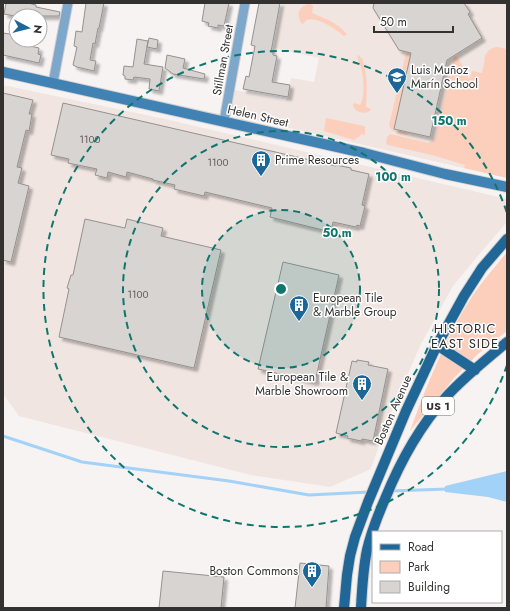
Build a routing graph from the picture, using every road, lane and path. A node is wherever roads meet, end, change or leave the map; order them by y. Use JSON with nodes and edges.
{"nodes":[{"id":1,"x":68,"y":3,"type":"edge"},
{"id":2,"x":245,"y":3,"type":"edge"},
{"id":3,"x":3,"y":72,"type":"edge"},
{"id":4,"x":53,"y":83,"type":"junction"},
{"id":5,"x":224,"y":121,"type":"junction"},
{"id":6,"x":507,"y":187,"type":"edge"},
{"id":7,"x":507,"y":240,"type":"edge"},
{"id":8,"x":507,"y":342,"type":"edge"},
{"id":9,"x":437,"y":345,"type":"junction"},
{"id":10,"x":474,"y":370,"type":"junction"},
{"id":11,"x":373,"y":531,"type":"edge"},
{"id":12,"x":372,"y":533,"type":"edge"},
{"id":13,"x":344,"y":608,"type":"edge"},
{"id":14,"x":360,"y":608,"type":"edge"}],
"edges":[{"from":1,"to":4,"type":"street"},
{"from":2,"to":5,"type":"street","name":"Stillman Street"},
{"from":3,"to":4,"type":"street","name":"Helen Street"},
{"from":4,"to":5,"type":"street","name":"Helen Street"},
{"from":5,"to":6,"type":"street","name":"Helen Street"},
{"from":7,"to":9,"type":"main road","name":"Boston Avenue","number":"US 1"},
{"from":8,"to":10,"type":"main road","number":"US 1"},
{"from":9,"to":10,"type":"main road"},
{"from":9,"to":13,"type":"main road","name":"Boston Avenue","number":"US 1"},
{"from":10,"to":11,"type":"main road","number":"US 1"},
{"from":12,"to":14,"type":"main road","number":"US 1"}]}
